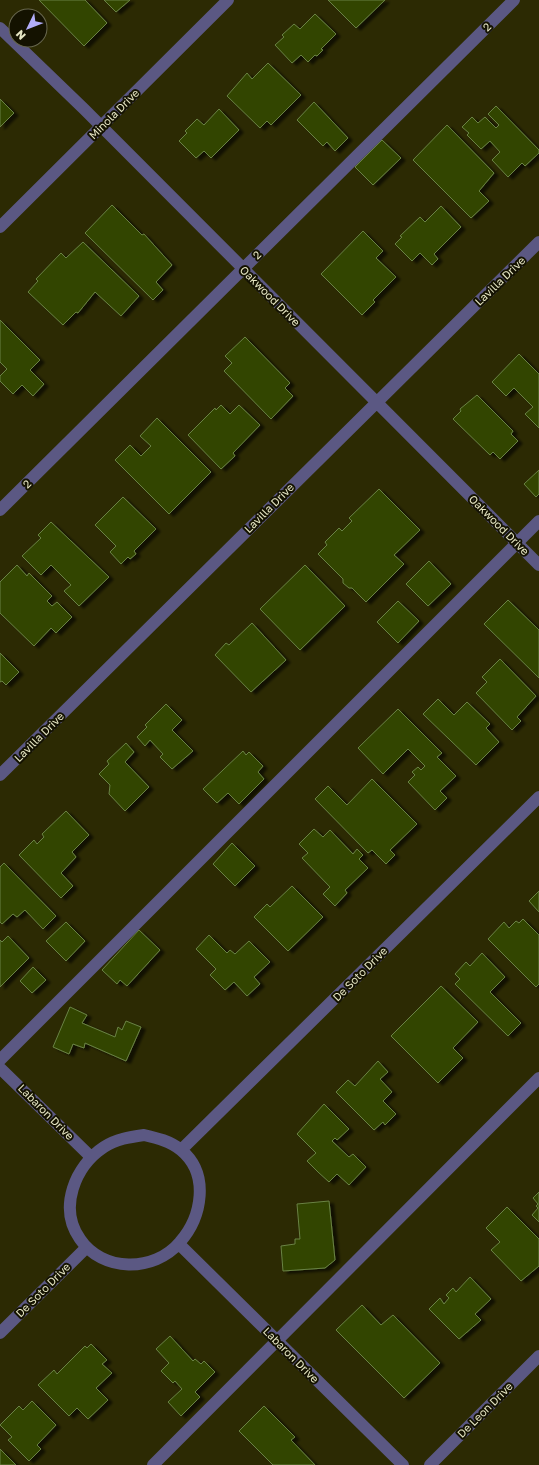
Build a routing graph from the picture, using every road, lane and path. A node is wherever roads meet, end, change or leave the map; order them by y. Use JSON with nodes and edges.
{"nodes":[{"id":1,"x":228,"y":0,"type":"edge"},
{"id":2,"x":514,"y":0,"type":"edge"},
{"id":3,"x":0,"y":28,"type":"edge"},
{"id":4,"x":102,"y":127,"type":"junction"},
{"id":5,"x":0,"y":227,"type":"edge"},
{"id":6,"x":539,"y":242,"type":"edge"},
{"id":7,"x":243,"y":269,"type":"junction"},
{"id":8,"x":376,"y":403,"type":"junction"},
{"id":9,"x":0,"y":510,"type":"edge"},
{"id":10,"x":539,"y":521,"type":"edge"},
{"id":11,"x":517,"y":543,"type":"junction"},
{"id":12,"x":539,"y":565,"type":"edge"},
{"id":13,"x":0,"y":776,"type":"edge"},
{"id":14,"x":539,"y":797,"type":"edge"},
{"id":15,"x":0,"y":1060,"type":"edge"},
{"id":16,"x":0,"y":1068,"type":"edge"},
{"id":17,"x":539,"y":1078,"type":"edge"},
{"id":18,"x":181,"y":1150,"type":"junction"},
{"id":19,"x":91,"y":1157,"type":"junction"},
{"id":20,"x":179,"y":1244,"type":"junction"},
{"id":21,"x":86,"y":1248,"type":"junction"},
{"id":22,"x":0,"y":1333,"type":"edge"},
{"id":23,"x":277,"y":1340,"type":"junction"},
{"id":24,"x":539,"y":1356,"type":"edge"},
{"id":25,"x":153,"y":1465,"type":"edge"},
{"id":26,"x":403,"y":1465,"type":"edge"},
{"id":27,"x":430,"y":1465,"type":"edge"}],
"edges":[{"from":1,"to":4,"type":"street","name":"Minola Drive"},
{"from":2,"to":7,"type":"street","name":"2"},
{"from":3,"to":4,"type":"street","name":"Oakwood Drive"},
{"from":4,"to":5,"type":"street","name":"Minola Drive"},
{"from":4,"to":7,"type":"street","name":"Oakwood Drive"},
{"from":6,"to":8,"type":"street","name":"Lavilla Drive"},
{"from":7,"to":8,"type":"street","name":"Oakwood Drive"},
{"from":7,"to":9,"type":"street","name":"2"},
{"from":8,"to":11,"type":"street","name":"Oakwood Drive"},
{"from":8,"to":13,"type":"street","name":"Lavilla Drive"},
{"from":10,"to":11,"type":"street"},
{"from":11,"to":12,"type":"street","name":"Oakwood Drive"},
{"from":11,"to":15,"type":"street"},
{"from":14,"to":18,"type":"street","name":"De Soto Drive"},
{"from":16,"to":19,"type":"street","name":"Labaron Drive"},
{"from":17,"to":23,"type":"street"},
{"from":18,"to":19,"type":"street"},
{"from":18,"to":20,"type":"street"},
{"from":19,"to":21,"type":"street"},
{"from":20,"to":21,"type":"street"},
{"from":20,"to":23,"type":"street","name":"Labaron Drive"},
{"from":21,"to":22,"type":"street","name":"De Soto Drive"},
{"from":23,"to":25,"type":"street"},
{"from":23,"to":26,"type":"street","name":"Labaron Drive"},
{"from":24,"to":27,"type":"street","name":"De Leon Drive"}]}
